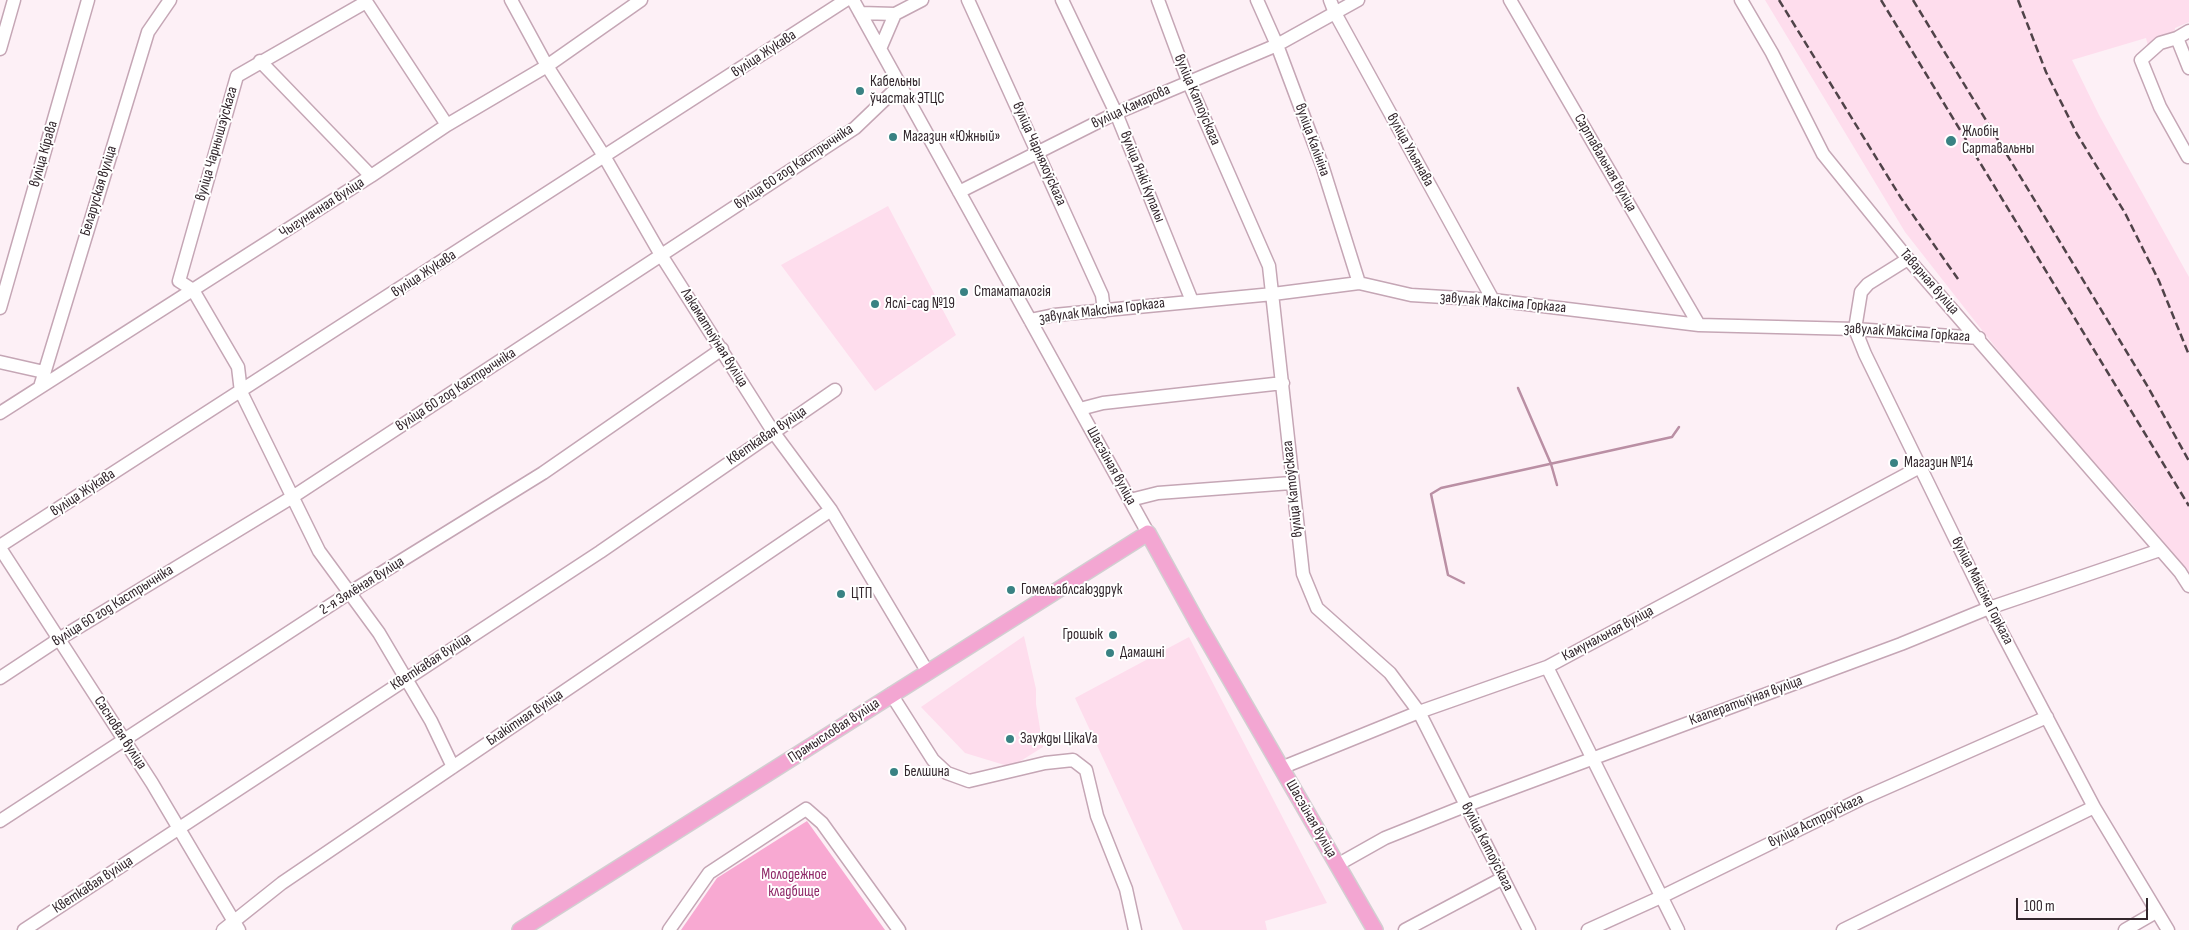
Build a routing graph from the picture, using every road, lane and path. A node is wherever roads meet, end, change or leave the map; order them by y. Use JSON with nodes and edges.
{"nodes":[{"id":1,"x":14,"y":0,"type":"edge"},
{"id":2,"x":88,"y":0,"type":"edge"},
{"id":3,"x":170,"y":0,"type":"edge"},
{"id":4,"x":511,"y":0,"type":"edge"},
{"id":5,"x":642,"y":0,"type":"edge"},
{"id":6,"x":846,"y":0,"type":"edge"},
{"id":7,"x":853,"y":0,"type":"edge"},
{"id":8,"x":922,"y":0,"type":"edge"},
{"id":9,"x":968,"y":0,"type":"edge"},
{"id":10,"x":1062,"y":0,"type":"edge"},
{"id":11,"x":1158,"y":0,"type":"edge"},
{"id":12,"x":1257,"y":0,"type":"edge"},
{"id":13,"x":1330,"y":0,"type":"edge"},
{"id":14,"x":1358,"y":0,"type":"edge"},
{"id":15,"x":1510,"y":0,"type":"edge"},
{"id":16,"x":1741,"y":0,"type":"edge"},
{"id":17,"x":366,"y":1,"type":"edge"},
{"id":18,"x":860,"y":13,"type":"junction"},
{"id":19,"x":1334,"y":13,"type":"junction"},
{"id":20,"x":895,"y":14,"type":"junction"},
{"id":21,"x":2189,"y":31,"type":"edge"},
{"id":22,"x":2177,"y":38,"type":"junction"},
{"id":23,"x":1277,"y":45,"type":"junction"},
{"id":24,"x":0,"y":49,"type":"edge"},
{"id":25,"x":880,"y":49,"type":"junction"},
{"id":26,"x":260,"y":61,"type":"junction"},
{"id":27,"x":547,"y":66,"type":"junction"},
{"id":28,"x":2189,"y":68,"type":"edge"},
{"id":29,"x":1188,"y":81,"type":"junction"},
{"id":30,"x":900,"y":85,"type":"junction"},
{"id":31,"x":1116,"y":113,"type":"junction"},
{"id":32,"x":447,"y":125,"type":"junction"},
{"id":33,"x":1038,"y":151,"type":"junction"},
{"id":34,"x":604,"y":156,"type":"junction"},
{"id":35,"x":2188,"y":156,"type":"edge"},
{"id":36,"x":371,"y":176,"type":"junction"},
{"id":37,"x":959,"y":192,"type":"junction"},
{"id":38,"x":661,"y":255,"type":"junction"},
{"id":39,"x":1908,"y":259,"type":"junction"},
{"id":40,"x":1358,"y":283,"type":"junction"},
{"id":41,"x":193,"y":290,"type":"junction"},
{"id":42,"x":1273,"y":294,"type":"junction"},
{"id":43,"x":1493,"y":300,"type":"junction"},
{"id":44,"x":1192,"y":301,"type":"junction"},
{"id":45,"x":0,"y":308,"type":"edge"},
{"id":46,"x":1104,"y":311,"type":"junction"},
{"id":47,"x":1030,"y":320,"type":"junction"},
{"id":48,"x":1699,"y":325,"type":"junction"},
{"id":49,"x":1855,"y":329,"type":"junction"},
{"id":50,"x":1979,"y":338,"type":"junction"},
{"id":51,"x":722,"y":349,"type":"junction"},
{"id":52,"x":0,"y":362,"type":"edge"},
{"id":53,"x":238,"y":367,"type":"junction"},
{"id":54,"x":44,"y":372,"type":"junction"},
{"id":55,"x":260,"y":380,"type":"junction"},
{"id":56,"x":1283,"y":383,"type":"junction"},
{"id":57,"x":40,"y":387,"type":"junction"},
{"id":58,"x":835,"y":390,"type":"dead end"},
{"id":59,"x":241,"y":392,"type":"junction"},
{"id":60,"x":1080,"y":409,"type":"junction"},
{"id":61,"x":0,"y":412,"type":"edge"},
{"id":62,"x":774,"y":433,"type":"junction"},
{"id":63,"x":1920,"y":467,"type":"junction"},
{"id":64,"x":1292,"y":483,"type":"junction"},
{"id":65,"x":294,"y":496,"type":"junction"},
{"id":66,"x":1130,"y":500,"type":"junction"},
{"id":67,"x":830,"y":510,"type":"junction"},
{"id":68,"x":1148,"y":533,"type":"junction"},
{"id":69,"x":0,"y":547,"type":"edge"},
{"id":70,"x":2160,"y":550,"type":"junction"},
{"id":71,"x":2189,"y":586,"type":"edge"},
{"id":72,"x":349,"y":593,"type":"junction"},
{"id":73,"x":1989,"y":608,"type":"junction"},
{"id":74,"x":59,"y":639,"type":"junction"},
{"id":75,"x":1547,"y":667,"type":"junction"},
{"id":76,"x":927,"y":671,"type":"junction"},
{"id":77,"x":0,"y":678,"type":"edge"},
{"id":78,"x":406,"y":678,"type":"junction"},
{"id":79,"x":891,"y":694,"type":"junction"},
{"id":80,"x":1419,"y":712,"type":"junction"},
{"id":81,"x":2048,"y":717,"type":"junction"},
{"id":82,"x":122,"y":739,"type":"junction"},
{"id":83,"x":1592,"y":758,"type":"junction"},
{"id":84,"x":453,"y":767,"type":"junction"},
{"id":85,"x":1281,"y":768,"type":"junction"},
{"id":86,"x":1465,"y":806,"type":"junction"},
{"id":87,"x":2094,"y":808,"type":"junction"},
{"id":88,"x":0,"y":821,"type":"edge"},
{"id":89,"x":179,"y":828,"type":"junction"},
{"id":90,"x":1337,"y":864,"type":"junction"},
{"id":91,"x":1503,"y":878,"type":"junction"},
{"id":92,"x":1661,"y":897,"type":"junction"},
{"id":93,"x":2156,"y":912,"type":"junction"},
{"id":94,"x":238,"y":926,"type":"edge"},
{"id":95,"x":24,"y":930,"type":"edge"},
{"id":96,"x":223,"y":930,"type":"edge"},
{"id":97,"x":520,"y":930,"type":"edge"},
{"id":98,"x":669,"y":930,"type":"edge"},
{"id":99,"x":899,"y":930,"type":"edge"},
{"id":100,"x":1135,"y":930,"type":"edge"},
{"id":101,"x":1375,"y":930,"type":"edge"},
{"id":102,"x":1405,"y":930,"type":"edge"},
{"id":103,"x":1529,"y":930,"type":"edge"},
{"id":104,"x":1588,"y":930,"type":"edge"},
{"id":105,"x":1678,"y":930,"type":"edge"},
{"id":106,"x":1843,"y":930,"type":"edge"},
{"id":107,"x":2126,"y":930,"type":"edge"},
{"id":108,"x":2168,"y":930,"type":"edge"}],
"edges":[{"from":1,"to":24,"type":"street"},
{"from":2,"to":45,"type":"street","name":"вуліца Кірава"},
{"from":3,"to":54,"type":"street","name":"Беларуская вуліца"},
{"from":4,"to":27,"type":"street","name":"Лакаматыўная вуліца"},
{"from":5,"to":27,"type":"street","name":"Чыгуначная вуліца"},
{"from":6,"to":34,"type":"street","name":"вуліца Жукава"},
{"from":7,"to":18,"type":"street","name":"Шасэйная вуліца"},
{"from":8,"to":20,"type":"street"},
{"from":9,"to":33,"type":"street","name":"вуліца Чарняхоўскага"},
{"from":10,"to":31,"type":"street","name":"вуліца Янкі Купалы"},
{"from":11,"to":29,"type":"street","name":"вуліца Катоўскага"},
{"from":12,"to":23,"type":"street","name":"вуліца Калініна"},
{"from":13,"to":19,"type":"street","name":"вуліца Ульянава"},
{"from":14,"to":19,"type":"street","name":"вуліца Камарова"},
{"from":15,"to":48,"type":"street","name":"Сартавальная вуліца"},
{"from":16,"to":39,"type":"street","name":"Таварная вуліца"},
{"from":17,"to":26,"type":"street","name":"вуліца Чарнышэўскага"},
{"from":17,"to":32,"type":"street"},
{"from":18,"to":20,"type":"street"},
{"from":18,"to":25,"type":"street","name":"Шасэйная вуліца"},
{"from":19,"to":23,"type":"street","name":"вуліца Камарова"},
{"from":19,"to":43,"type":"street","name":"вуліца Ульянава"},
{"from":20,"to":25,"type":"street"},
{"from":21,"to":22,"type":"street"},
{"from":22,"to":28,"type":"street"},
{"from":22,"to":35,"type":"street"},
{"from":23,"to":29,"type":"street","name":"вуліца Камарова"},
{"from":23,"to":40,"type":"street","name":"вуліца Калініна"},
{"from":25,"to":30,"type":"street","name":"Шасэйная вуліца"},
{"from":26,"to":36,"type":"street"},
{"from":26,"to":41,"type":"street","name":"вуліца Чарнышэўскага"},
{"from":27,"to":32,"type":"street","name":"Чыгуначная вуліца"},
{"from":27,"to":34,"type":"street","name":"Лакаматыўная вуліца"},
{"from":29,"to":31,"type":"street","name":"вуліца Камарова"},
{"from":29,"to":42,"type":"street","name":"вуліца Катоўскага"},
{"from":30,"to":37,"type":"street","name":"Шасэйная вуліца"},
{"from":30,"to":38,"type":"street","name":"вуліца 60 год Кастрычніка"},
{"from":31,"to":33,"type":"street","name":"вуліца Камарова"},
{"from":31,"to":44,"type":"street","name":"вуліца Янкі Купалы"},
{"from":32,"to":36,"type":"street","name":"Чыгуначная вуліца"},
{"from":33,"to":37,"type":"street","name":"вуліца Камарова"},
{"from":33,"to":46,"type":"street","name":"вуліца Чарняхоўскага"},
{"from":34,"to":38,"type":"street","name":"Лакаматыўная вуліца"},
{"from":34,"to":55,"type":"street","name":"вуліца Жукава"},
{"from":36,"to":41,"type":"street","name":"Чыгуначная вуліца"},
{"from":37,"to":47,"type":"street","name":"Шасэйная вуліца"},
{"from":38,"to":51,"type":"street","name":"Лакаматыўная вуліца"},
{"from":38,"to":65,"type":"street","name":"вуліца 60 год Кастрычніка"},
{"from":39,"to":49,"type":"street"},
{"from":39,"to":50,"type":"street","name":"Таварная вуліца"},
{"from":40,"to":42,"type":"street","name":"завулак Максіма Горкага"},
{"from":40,"to":43,"type":"street","name":"завулак Максіма Горкага"},
{"from":41,"to":53,"type":"street"},
{"from":41,"to":57,"type":"street","name":"Чыгуначная вуліца"},
{"from":42,"to":44,"type":"street","name":"завулак Максіма Горкага"},
{"from":42,"to":56,"type":"street","name":"вуліца Катоўскага"},
{"from":43,"to":48,"type":"street","name":"завулак Максіма Горкага"},
{"from":44,"to":46,"type":"street","name":"завулак Максіма Горкага"},
{"from":46,"to":47,"type":"street","name":"завулак Максіма Горкага"},
{"from":47,"to":60,"type":"street","name":"Шасэйная вуліца"},
{"from":48,"to":49,"type":"street","name":"завулак Максіма Горкага"},
{"from":49,"to":50,"type":"street","name":"завулак Максіма Горкага"},
{"from":49,"to":63,"type":"street","name":"вуліца Максіма Горкага"},
{"from":50,"to":70,"type":"street","name":"Таварная вуліца"},
{"from":51,"to":62,"type":"street","name":"Лакаматыўная вуліца"},
{"from":51,"to":72,"type":"street","name":"2-я Зялёная вуліца"},
{"from":52,"to":54,"type":"street"},
{"from":53,"to":55,"type":"street"},
{"from":53,"to":59,"type":"street"},
{"from":54,"to":57,"type":"street","name":"Беларуская вуліца"},
{"from":55,"to":59,"type":"street","name":"вуліца Жукава"},
{"from":56,"to":60,"type":"street"},
{"from":56,"to":64,"type":"street","name":"вуліца Катоўскага"},
{"from":57,"to":61,"type":"street","name":"Чыгуначная вуліца"},
{"from":58,"to":62,"type":"street","name":"Кветкавая вуліца"},
{"from":59,"to":65,"type":"street"},
{"from":59,"to":69,"type":"street","name":"вуліца Жукава"},
{"from":60,"to":66,"type":"street","name":"Шасэйная вуліца"},
{"from":62,"to":67,"type":"street","name":"Лакаматыўная вуліца"},
{"from":62,"to":78,"type":"street","name":"Кветкавая вуліца"},
{"from":63,"to":73,"type":"street","name":"вуліца Максіма Горкага"},
{"from":63,"to":75,"type":"street","name":"Камунальная вуліца"},
{"from":64,"to":66,"type":"street"},
{"from":64,"to":80,"type":"street","name":"вуліца Катоўскага"},
{"from":65,"to":72,"type":"street"},
{"from":65,"to":74,"type":"street","name":"вуліца 60 год Кастрычніка"},
{"from":66,"to":68,"type":"street","name":"Шасэйная вуліца"},
{"from":67,"to":76,"type":"street","name":"Лакаматыўная вуліца"},
{"from":67,"to":84,"type":"street","name":"Блакітная вуліца"},
{"from":68,"to":76,"type":"main road","name":"Прамысловая вуліца"},
{"from":68,"to":85,"type":"main road","name":"Шасэйная вуліца"},
{"from":69,"to":74,"type":"street","name":"Сасновая вуліца"},
{"from":70,"to":71,"type":"street","name":"Таварная вуліца"},
{"from":70,"to":73,"type":"street","name":"Кааператыўная вуліца"},
{"from":72,"to":78,"type":"street"},
{"from":72,"to":82,"type":"street","name":"2-я Зялёная вуліца"},
{"from":73,"to":81,"type":"street","name":"вуліца Максіма Горкага"},
{"from":73,"to":83,"type":"street","name":"Кааператыўная вуліца"},
{"from":74,"to":77,"type":"street","name":"вуліца 60 год Кастрычніка"},
{"from":74,"to":82,"type":"street","name":"Сасновая вуліца"},
{"from":75,"to":80,"type":"street","name":"Камунальная вуліца"},
{"from":75,"to":83,"type":"street"},
{"from":76,"to":79,"type":"main road","name":"Прамысловая вуліца"},
{"from":78,"to":84,"type":"street"},
{"from":78,"to":89,"type":"street","name":"Кветкавая вуліца"},
{"from":79,"to":97,"type":"main road","name":"Прамысловая вуліца"},
{"from":79,"to":100,"type":"street"},
{"from":80,"to":85,"type":"street","name":"Камунальная вуліца"},
{"from":80,"to":86,"type":"street","name":"вуліца Катоўскага"},
{"from":81,"to":87,"type":"street","name":"вуліца Максіма Горкага"},
{"from":81,"to":92,"type":"street","name":"вуліца Астроўскага"},
{"from":82,"to":88,"type":"street","name":"2-я Зялёная вуліца"},
{"from":82,"to":89,"type":"street","name":"Сасновая вуліца"},
{"from":83,"to":86,"type":"street","name":"Кааператыўная вуліца"},
{"from":83,"to":92,"type":"street"},
{"from":84,"to":94,"type":"street","name":"Блакітная вуліца"},
{"from":85,"to":90,"type":"main road","name":"Шасэйная вуліца"},
{"from":86,"to":90,"type":"street","name":"Кааператыўная вуліца"},
{"from":86,"to":91,"type":"street","name":"вуліца Катоўскага"},
{"from":87,"to":93,"type":"street","name":"вуліца Максіма Горкага"},
{"from":87,"to":106,"type":"street"},
{"from":89,"to":94,"type":"street","name":"Сасновая вуліца"},
{"from":89,"to":95,"type":"street","name":"Кветкавая вуліца"},
{"from":90,"to":101,"type":"main road","name":"Шасэйная вуліца"},
{"from":91,"to":102,"type":"street"},
{"from":91,"to":103,"type":"street","name":"вуліца Катоўскага"},
{"from":92,"to":104,"type":"street","name":"вуліца Астроўскага"},
{"from":92,"to":105,"type":"street"},
{"from":93,"to":107,"type":"street"},
{"from":93,"to":108,"type":"street","name":"вуліца Максіма Горкага"},
{"from":94,"to":96,"type":"street","name":"Блакітная вуліца"},
{"from":98,"to":99,"type":"street"}]}
